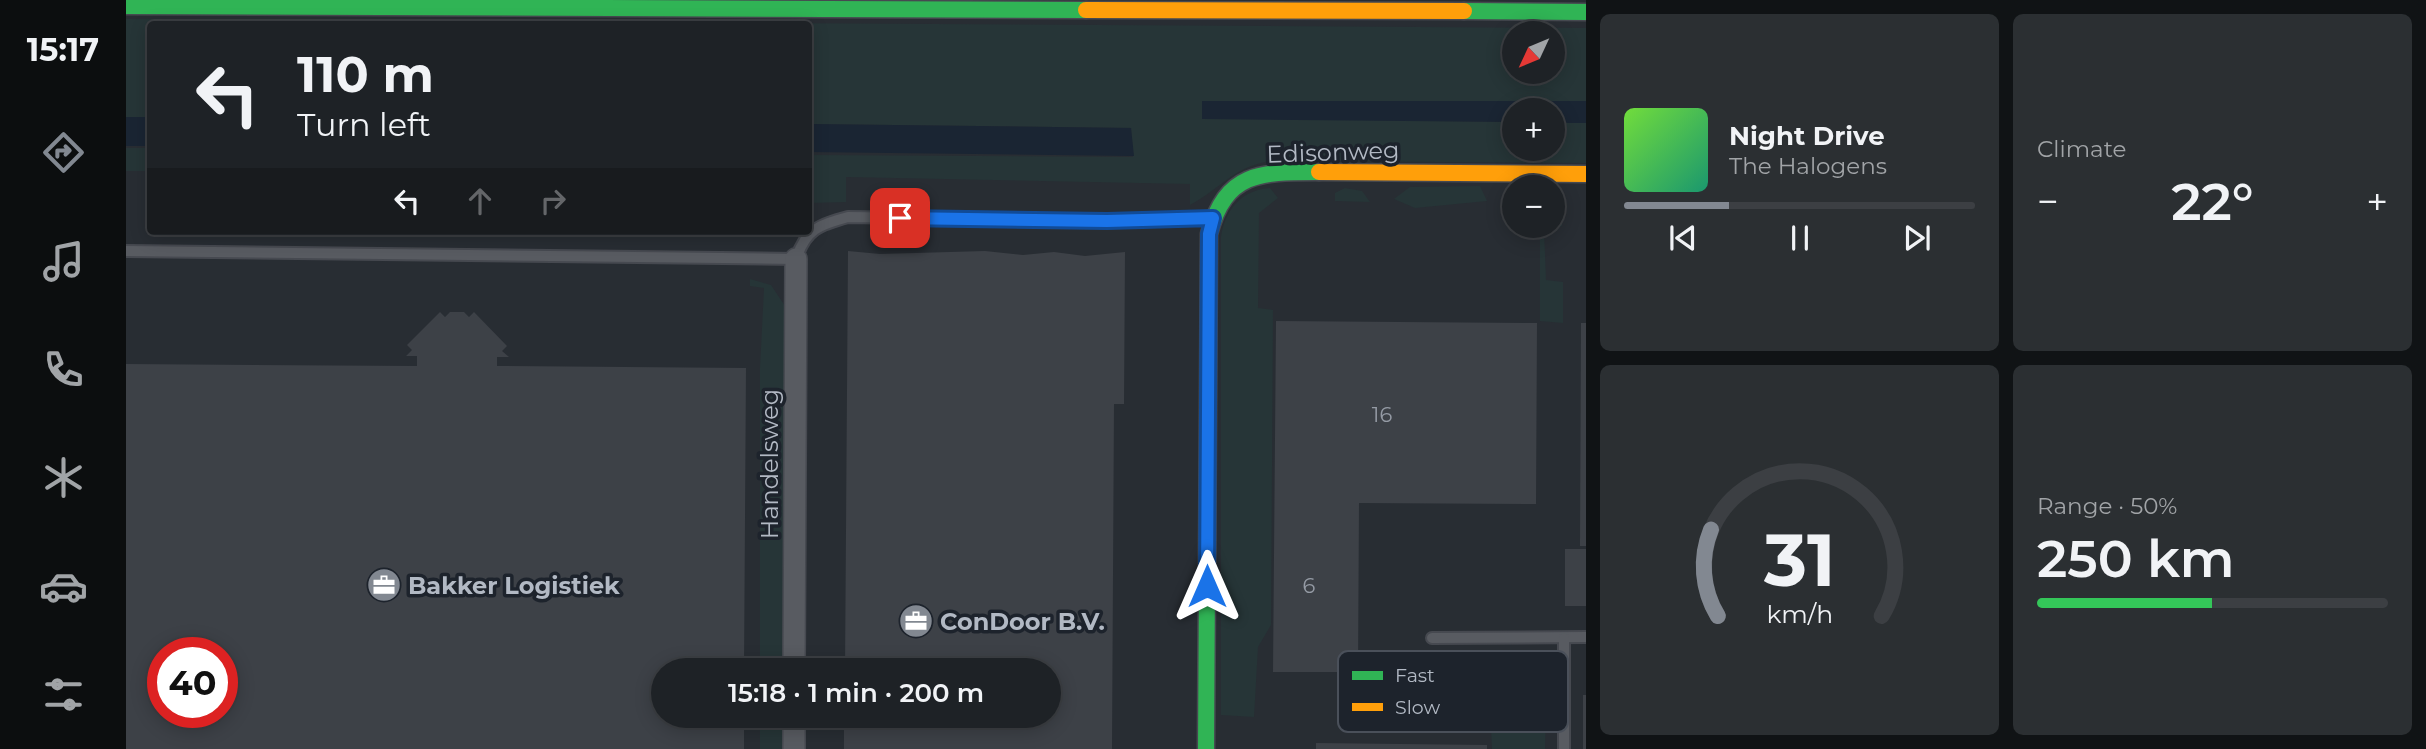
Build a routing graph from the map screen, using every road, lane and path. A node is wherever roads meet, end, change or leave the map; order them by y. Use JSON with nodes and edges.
{"nodes":[{"id":1,"x":126,"y":6,"type":"edge"},
{"id":2,"x":1586,"y":12,"type":"edge"},
{"id":3,"x":1586,"y":174,"type":"edge"},
{"id":4,"x":1213,"y":218,"type":"junction"},
{"id":5,"x":812,"y":233,"type":"edge"},
{"id":6,"x":809,"y":235,"type":"edge"},
{"id":7,"x":126,"y":251,"type":"edge"},
{"id":8,"x":796,"y":259,"type":"junction"},
{"id":9,"x":1586,"y":637,"type":"edge"},
{"id":10,"x":1432,"y":638,"type":"dead end"},
{"id":11,"x":1564,"y":638,"type":"junction"},
{"id":12,"x":1564,"y":651,"type":"edge"},
{"id":13,"x":794,"y":658,"type":"edge"},
{"id":14,"x":794,"y":728,"type":"edge"},
{"id":15,"x":794,"y":749,"type":"edge"},
{"id":16,"x":1206,"y":749,"type":"edge"}],
"edges":[{"from":1,"to":2,"type":"main road"},
{"from":3,"to":4,"type":"main road","name":"Edisonweg"},
{"from":4,"to":5,"type":"lane"},
{"from":4,"to":16,"type":"main road","name":"Edisonweg"},
{"from":6,"to":8,"type":"lane"},
{"from":7,"to":8,"type":"lane"},
{"from":8,"to":13,"type":"street","name":"Handelsweg"},
{"from":9,"to":11,"type":"lane"},
{"from":10,"to":11,"type":"lane"},
{"from":11,"to":12,"type":"lane"},
{"from":14,"to":15,"type":"street"}]}
